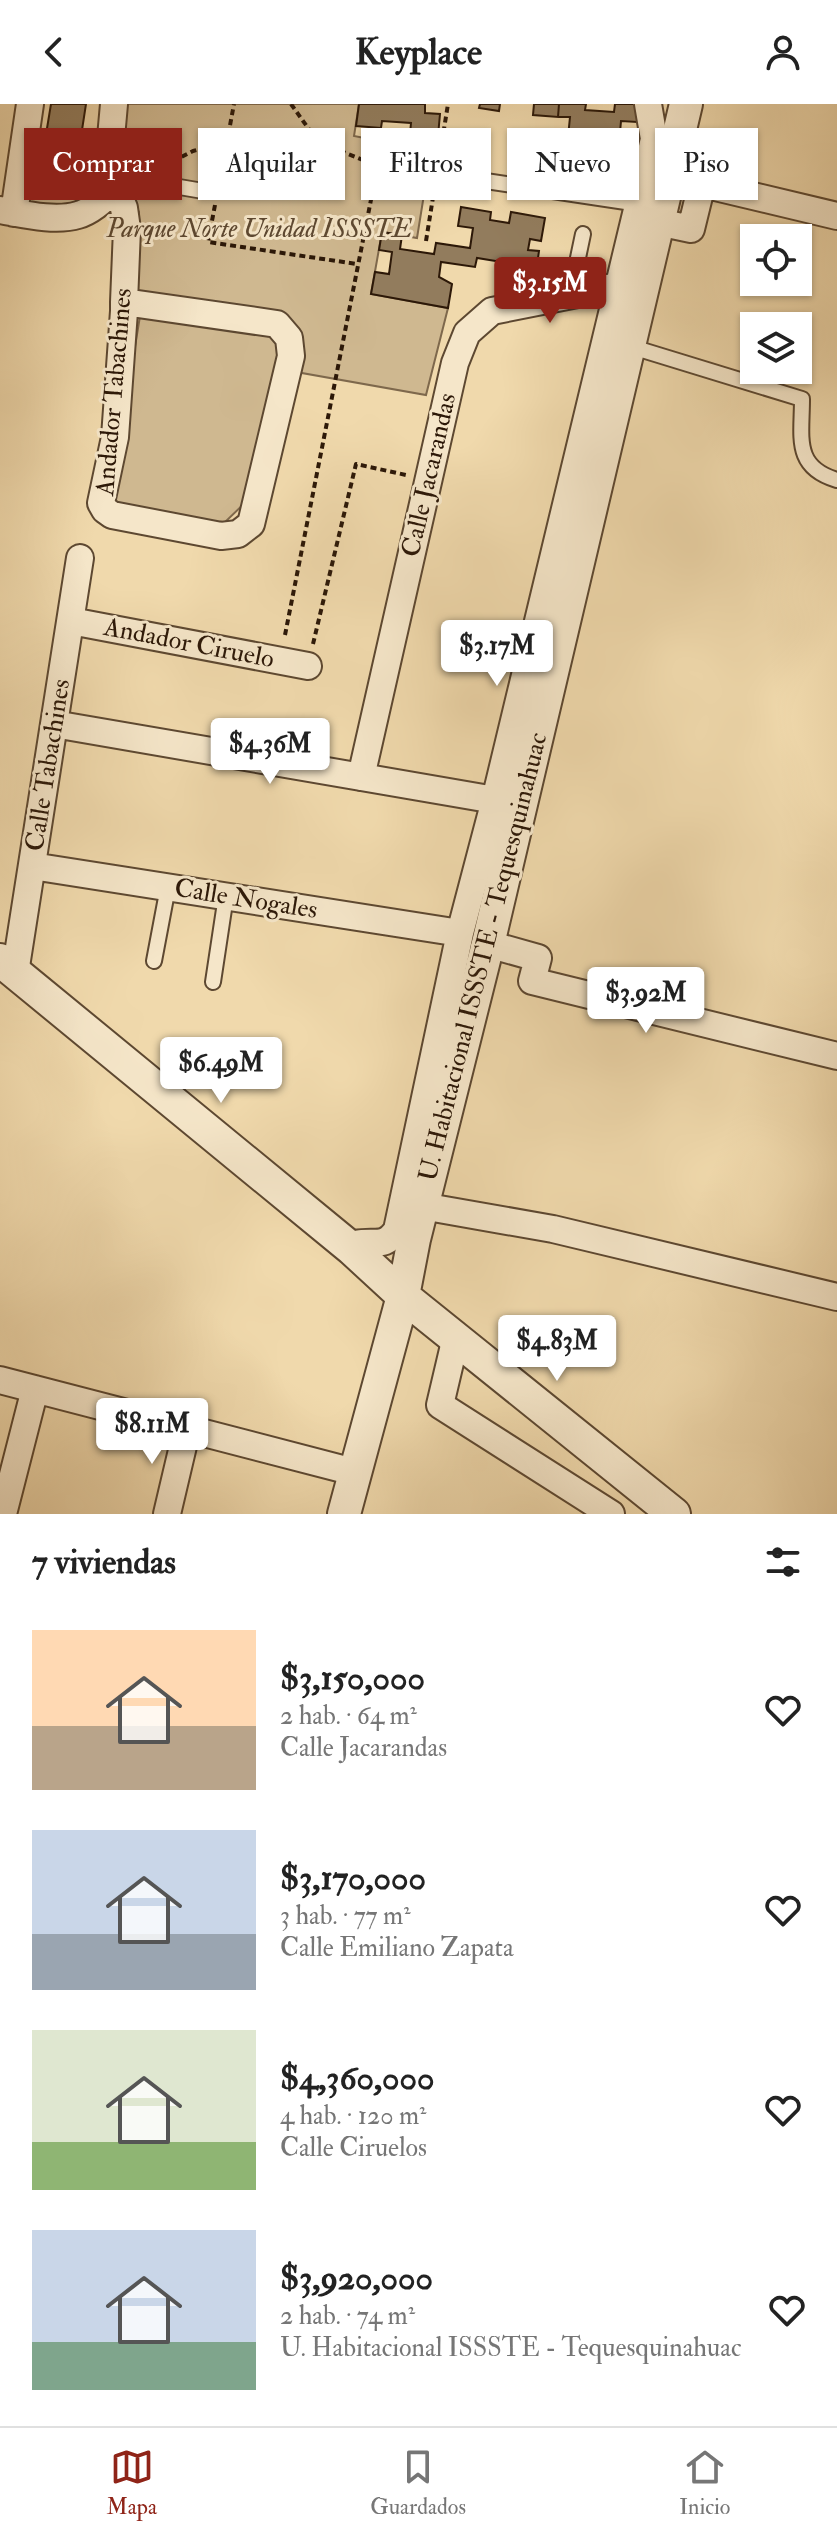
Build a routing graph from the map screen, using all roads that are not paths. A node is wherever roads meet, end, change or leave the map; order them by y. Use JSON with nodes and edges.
{"nodes":[{"id":1,"x":30,"y":104,"type":"edge"},
{"id":2,"x":114,"y":104,"type":"edge"},
{"id":3,"x":648,"y":104,"type":"edge"},
{"id":4,"x":686,"y":104,"type":"edge"},
{"id":5,"x":112,"y":128,"type":"edge"},
{"id":6,"x":680,"y":128,"type":"edge"},
{"id":7,"x":491,"y":183,"type":"edge"},
{"id":8,"x":758,"y":197,"type":"edge"},
{"id":9,"x":102,"y":200,"type":"edge"},
{"id":10,"x":120,"y":200,"type":"edge"},
{"id":11,"x":656,"y":200,"type":"edge"},
{"id":12,"x":698,"y":200,"type":"edge"},
{"id":13,"x":7,"y":211,"type":"edge"},
{"id":14,"x":649,"y":213,"type":"junction"},
{"id":15,"x":837,"y":216,"type":"edge"},
{"id":16,"x":583,"y":234,"type":"dead end"},
{"id":17,"x":618,"y":286,"type":"junction"},
{"id":18,"x":570,"y":296,"type":"junction"},
{"id":19,"x":124,"y":302,"type":"junction"},
{"id":20,"x":628,"y":346,"type":"junction"},
{"id":21,"x":837,"y":480,"type":"edge"},
{"id":22,"x":80,"y":558,"type":"dead end"},
{"id":23,"x":71,"y":621,"type":"junction"},
{"id":24,"x":308,"y":666,"type":"road end"},
{"id":25,"x":54,"y":724,"type":"junction"},
{"id":26,"x":361,"y":777,"type":"junction"},
{"id":27,"x":495,"y":800,"type":"junction"},
{"id":28,"x":32,"y":866,"type":"junction"},
{"id":29,"x":168,"y":887,"type":"junction"},
{"id":30,"x":226,"y":896,"type":"junction"},
{"id":31,"x":474,"y":938,"type":"junction"},
{"id":32,"x":154,"y":961,"type":"dead end"},
{"id":33,"x":8,"y":966,"type":"edge"},
{"id":34,"x":213,"y":982,"type":"dead end"},
{"id":35,"x":837,"y":1056,"type":"edge"},
{"id":36,"x":422,"y":1206,"type":"junction"},
{"id":37,"x":352,"y":1249,"type":"junction"},
{"id":38,"x":403,"y":1296,"type":"junction"},
{"id":39,"x":837,"y":1297,"type":"edge"},
{"id":40,"x":456,"y":1337,"type":"junction"},
{"id":41,"x":0,"y":1380,"type":"edge"},
{"id":42,"x":35,"y":1389,"type":"junction"},
{"id":43,"x":187,"y":1429,"type":"junction"},
{"id":44,"x":354,"y":1472,"type":"junction"},
{"id":45,"x":3,"y":1514,"type":"edge"},
{"id":46,"x":167,"y":1514,"type":"edge"},
{"id":47,"x":344,"y":1514,"type":"edge"},
{"id":48,"x":611,"y":1514,"type":"edge"},
{"id":49,"x":674,"y":1514,"type":"edge"}],
"edges":[{"from":1,"to":13,"type":"street"},
{"from":2,"to":5,"type":"street","name":"Andador Tabachines"},
{"from":3,"to":14,"type":"street"},
{"from":4,"to":6,"type":"street","name":"U. Habitacional ISSSTE - Tequesquinahuac"},
{"from":7,"to":14,"type":"lane"},
{"from":8,"to":15,"type":"street"},
{"from":9,"to":13,"type":"street"},
{"from":10,"to":19,"type":"street","name":"Andador Tabachines"},
{"from":11,"to":14,"type":"street","name":"U. Habitacional ISSSTE - Tequesquinahuac"},
{"from":12,"to":14,"type":"street"},
{"from":14,"to":17,"type":"street"},
{"from":14,"to":20,"type":"street","name":"U. Habitacional ISSSTE - Tequesquinahuac"},
{"from":16,"to":18,"type":"lane"},
{"from":17,"to":18,"type":"street","name":"Calle Jacarandas"},
{"from":17,"to":27,"type":"street"},
{"from":18,"to":26,"type":"street","name":"Calle Jacarandas"},
{"from":19,"to":19,"type":"street","name":"Andador Tabachines"},
{"from":20,"to":21,"type":"lane"},
{"from":20,"to":31,"type":"street","name":"U. Habitacional ISSSTE - Tequesquinahuac"},
{"from":22,"to":23,"type":"street","name":"Calle Tabachines"},
{"from":23,"to":24,"type":"street","name":"Andador Ciruelo"},
{"from":23,"to":25,"type":"street","name":"Calle Tabachines"},
{"from":25,"to":26,"type":"street"},
{"from":25,"to":28,"type":"street","name":"Calle Tabachines"},
{"from":26,"to":27,"type":"street"},
{"from":27,"to":31,"type":"street"},
{"from":28,"to":29,"type":"street","name":"Calle Nogales"},
{"from":28,"to":33,"type":"street","name":"Calle Tabachines"},
{"from":29,"to":30,"type":"street","name":"Calle Nogales"},
{"from":29,"to":32,"type":"lane"},
{"from":30,"to":31,"type":"street","name":"Calle Nogales"},
{"from":30,"to":34,"type":"lane"},
{"from":31,"to":35,"type":"street","name":"Calle Nogales"},
{"from":31,"to":36,"type":"street","name":"U. Habitacional ISSSTE - Tequesquinahuac"},
{"from":31,"to":37,"type":"street"},
{"from":33,"to":37,"type":"street"},
{"from":36,"to":38,"type":"street","name":"U. Habitacional ISSSTE - Tequesquinahuac"},
{"from":36,"to":39,"type":"street"},
{"from":37,"to":38,"type":"street"},
{"from":38,"to":40,"type":"street"},
{"from":38,"to":44,"type":"street","name":"U. Habitacional ISSSTE - Tequesquinahuac"},
{"from":40,"to":48,"type":"street"},
{"from":40,"to":49,"type":"street"},
{"from":41,"to":42,"type":"street"},
{"from":42,"to":43,"type":"street"},
{"from":42,"to":45,"type":"street"},
{"from":43,"to":44,"type":"street"},
{"from":43,"to":46,"type":"street"},
{"from":44,"to":47,"type":"street","name":"U. Habitacional ISSSTE - Tequesquinahuac"}]}
